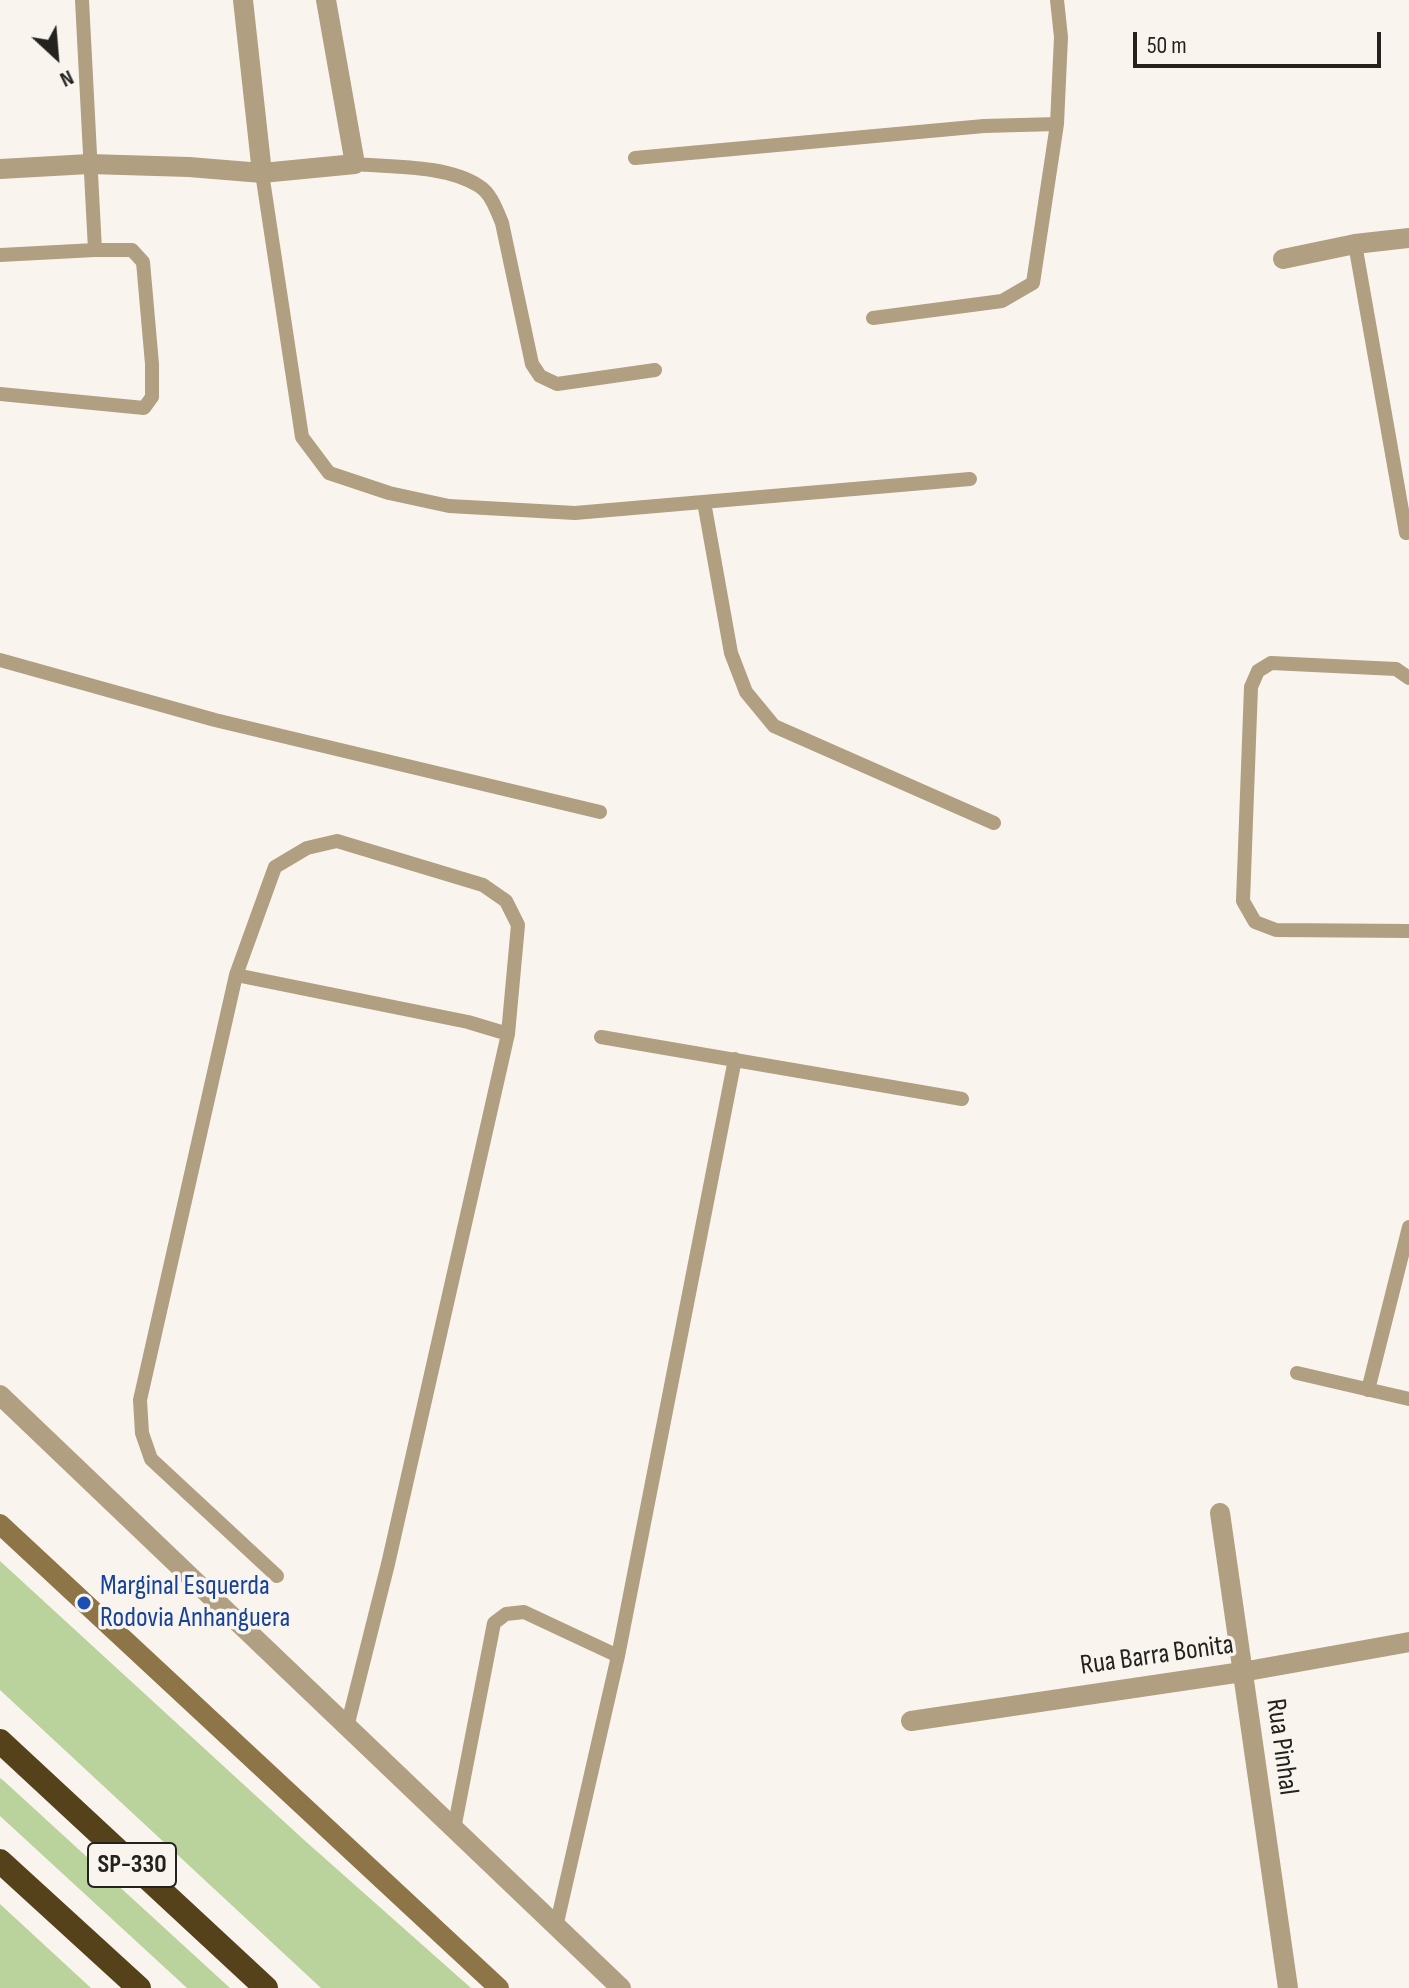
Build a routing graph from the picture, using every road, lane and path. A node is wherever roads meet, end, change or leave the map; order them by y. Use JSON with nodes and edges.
{"nodes":[{"id":1,"x":82,"y":0,"type":"edge"},
{"id":2,"x":243,"y":0,"type":"edge"},
{"id":3,"x":326,"y":0,"type":"edge"},
{"id":4,"x":1057,"y":0,"type":"edge"},
{"id":5,"x":1057,"y":124,"type":"junction"},
{"id":6,"x":635,"y":158,"type":"dead end"},
{"id":7,"x":89,"y":164,"type":"junction"},
{"id":8,"x":355,"y":164,"type":"junction"},
{"id":9,"x":0,"y":169,"type":"edge"},
{"id":10,"x":262,"y":173,"type":"junction"},
{"id":11,"x":1409,"y":238,"type":"edge"},
{"id":12,"x":1355,"y":244,"type":"junction"},
{"id":13,"x":95,"y":250,"type":"junction"},
{"id":14,"x":0,"y":255,"type":"edge"},
{"id":15,"x":1283,"y":259,"type":"dead end"},
{"id":16,"x":873,"y":318,"type":"dead end"},
{"id":17,"x":655,"y":370,"type":"dead end"},
{"id":18,"x":0,"y":394,"type":"edge"},
{"id":19,"x":970,"y":479,"type":"dead end"},
{"id":20,"x":704,"y":502,"type":"junction"},
{"id":21,"x":1409,"y":532,"type":"edge"},
{"id":22,"x":0,"y":660,"type":"edge"},
{"id":23,"x":1409,"y":678,"type":"edge"},
{"id":24,"x":600,"y":812,"type":"dead end"},
{"id":25,"x":994,"y":823,"type":"dead end"},
{"id":26,"x":1409,"y":931,"type":"edge"},
{"id":27,"x":236,"y":975,"type":"junction"},
{"id":28,"x":508,"y":1034,"type":"junction"},
{"id":29,"x":601,"y":1037,"type":"dead end"},
{"id":30,"x":735,"y":1059,"type":"junction"},
{"id":31,"x":962,"y":1099,"type":"dead end"},
{"id":32,"x":1409,"y":1227,"type":"edge"},
{"id":33,"x":1297,"y":1373,"type":"dead end"},
{"id":34,"x":1368,"y":1390,"type":"junction"},
{"id":35,"x":0,"y":1395,"type":"edge"},
{"id":36,"x":1409,"y":1399,"type":"edge"},
{"id":37,"x":1220,"y":1513,"type":"dead end"},
{"id":38,"x":0,"y":1524,"type":"edge"},
{"id":39,"x":277,"y":1576,"type":"dead end"},
{"id":40,"x":1409,"y":1642,"type":"edge"},
{"id":41,"x":618,"y":1656,"type":"junction"},
{"id":42,"x":1242,"y":1672,"type":"junction"},
{"id":43,"x":911,"y":1721,"type":"dead end"},
{"id":44,"x":347,"y":1727,"type":"junction"},
{"id":45,"x":0,"y":1741,"type":"edge"},
{"id":46,"x":454,"y":1829,"type":"junction"},
{"id":47,"x":0,"y":1861,"type":"edge"},
{"id":48,"x":556,"y":1927,"type":"junction"},
{"id":49,"x":139,"y":1988,"type":"edge"},
{"id":50,"x":266,"y":1988,"type":"edge"},
{"id":51,"x":499,"y":1988,"type":"edge"},
{"id":52,"x":621,"y":1988,"type":"edge"},
{"id":53,"x":1288,"y":1988,"type":"edge"}],
"edges":[{"from":1,"to":7,"type":"lane"},
{"from":2,"to":10,"type":"street"},
{"from":3,"to":8,"type":"street"},
{"from":4,"to":5,"type":"lane"},
{"from":5,"to":6,"type":"lane"},
{"from":5,"to":16,"type":"lane"},
{"from":7,"to":9,"type":"street"},
{"from":7,"to":10,"type":"street"},
{"from":7,"to":13,"type":"lane"},
{"from":8,"to":10,"type":"street"},
{"from":8,"to":17,"type":"lane"},
{"from":10,"to":20,"type":"lane"},
{"from":11,"to":12,"type":"street"},
{"from":12,"to":15,"type":"street"},
{"from":12,"to":21,"type":"lane"},
{"from":13,"to":14,"type":"lane"},
{"from":13,"to":18,"type":"lane"},
{"from":19,"to":20,"type":"lane"},
{"from":20,"to":25,"type":"lane"},
{"from":22,"to":24,"type":"lane"},
{"from":23,"to":26,"type":"lane"},
{"from":27,"to":28,"type":"lane"},
{"from":27,"to":28,"type":"lane"},
{"from":27,"to":39,"type":"lane"},
{"from":28,"to":44,"type":"lane"},
{"from":29,"to":30,"type":"lane"},
{"from":30,"to":31,"type":"lane"},
{"from":30,"to":41,"type":"lane"},
{"from":32,"to":34,"type":"lane"},
{"from":33,"to":34,"type":"lane"},
{"from":34,"to":36,"type":"lane"},
{"from":35,"to":44,"type":"street"},
{"from":37,"to":42,"type":"street","name":"Rua Pinhal"},
{"from":38,"to":51,"type":"street"},
{"from":40,"to":42,"type":"street","name":"Rua Barra Bonita"},
{"from":41,"to":46,"type":"lane"},
{"from":41,"to":48,"type":"lane"},
{"from":42,"to":43,"type":"street","name":"Rua Barra Bonita"},
{"from":42,"to":53,"type":"street","name":"Rua Pinhal"},
{"from":44,"to":46,"type":"street"},
{"from":45,"to":50,"type":"highway","number":"SP-330"},
{"from":46,"to":48,"type":"street"},
{"from":47,"to":49,"type":"highway","number":"SP-330"},
{"from":48,"to":52,"type":"street"}]}
